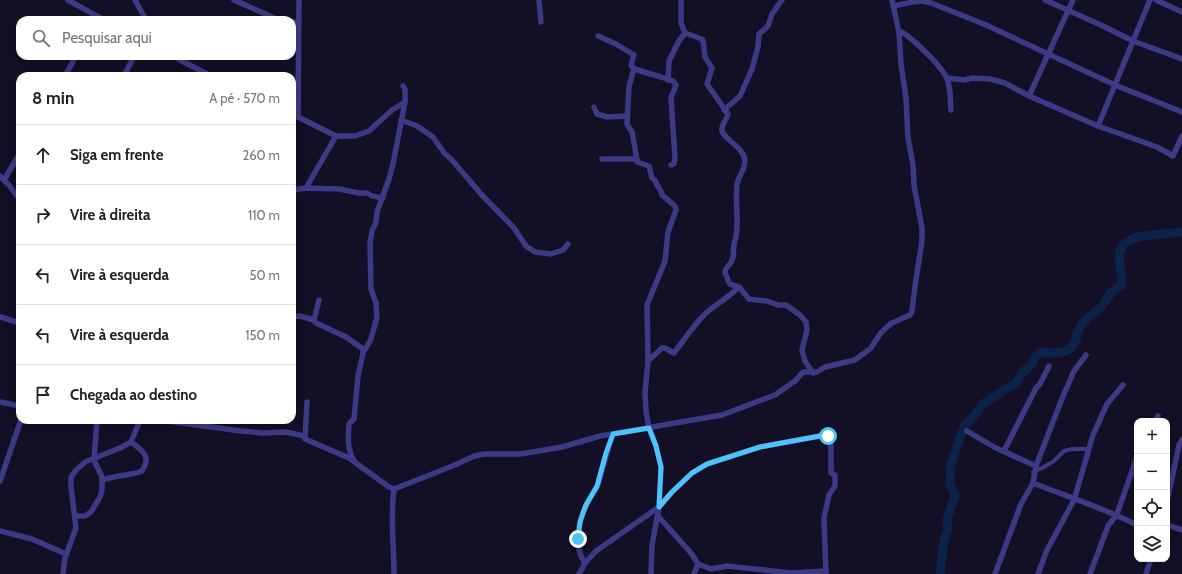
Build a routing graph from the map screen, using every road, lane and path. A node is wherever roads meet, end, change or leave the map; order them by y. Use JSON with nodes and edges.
{"nodes":[{"id":1,"x":68,"y":0,"type":"edge"},
{"id":2,"x":135,"y":0,"type":"edge"},
{"id":3,"x":234,"y":0,"type":"edge"},
{"id":4,"x":299,"y":0,"type":"edge"},
{"id":5,"x":539,"y":0,"type":"edge"},
{"id":6,"x":681,"y":0,"type":"edge"},
{"id":7,"x":782,"y":0,"type":"edge"},
{"id":8,"x":1045,"y":0,"type":"edge"},
{"id":9,"x":1072,"y":0,"type":"edge"},
{"id":10,"x":1150,"y":0,"type":"edge"},
{"id":11,"x":1156,"y":0,"type":"edge"},
{"id":12,"x":892,"y":3,"type":"edge"},
{"id":13,"x":1068,"y":11,"type":"junction"},
{"id":14,"x":1182,"y":12,"type":"edge"},
{"id":15,"x":95,"y":16,"type":"edge"},
{"id":16,"x":144,"y":16,"type":"edge"},
{"id":17,"x":270,"y":16,"type":"edge"},
{"id":18,"x":299,"y":22,"type":"joint"},
{"id":19,"x":540,"y":22,"type":"dead end"},
{"id":20,"x":899,"y":32,"type":"junction"},
{"id":21,"x":685,"y":34,"type":"junction"},
{"id":22,"x":598,"y":36,"type":"dead end"},
{"id":23,"x":1133,"y":41,"type":"junction"},
{"id":24,"x":1048,"y":54,"type":"junction"},
{"id":25,"x":74,"y":60,"type":"edge"},
{"id":26,"x":132,"y":60,"type":"edge"},
{"id":27,"x":180,"y":60,"type":"edge"},
{"id":28,"x":1182,"y":60,"type":"edge"},
{"id":29,"x":634,"y":69,"type":"junction"},
{"id":30,"x":68,"y":72,"type":"edge"},
{"id":31,"x":126,"y":72,"type":"edge"},
{"id":32,"x":203,"y":72,"type":"edge"},
{"id":33,"x":947,"y":78,"type":"junction"},
{"id":34,"x":668,"y":80,"type":"junction"},
{"id":35,"x":1115,"y":85,"type":"junction"},
{"id":36,"x":403,"y":86,"type":"dead end"},
{"id":37,"x":1030,"y":96,"type":"junction"},
{"id":38,"x":405,"y":102,"type":"junction"},
{"id":39,"x":594,"y":107,"type":"dead end"},
{"id":40,"x":724,"y":110,"type":"junction"},
{"id":41,"x":951,"y":110,"type":"dead end"},
{"id":42,"x":1182,"y":112,"type":"edge"},
{"id":43,"x":627,"y":116,"type":"junction"},
{"id":44,"x":298,"y":117,"type":"joint"},
{"id":45,"x":401,"y":120,"type":"junction"},
{"id":46,"x":1098,"y":126,"type":"junction"},
{"id":47,"x":336,"y":136,"type":"junction"},
{"id":48,"x":1182,"y":136,"type":"edge"},
{"id":49,"x":16,"y":159,"type":"edge"},
{"id":50,"x":602,"y":159,"type":"dead end"},
{"id":51,"x":637,"y":159,"type":"junction"},
{"id":52,"x":671,"y":165,"type":"dead end"},
{"id":53,"x":2,"y":178,"type":"edge"},
{"id":54,"x":306,"y":188,"type":"junction"},
{"id":55,"x":296,"y":189,"type":"edge"},
{"id":56,"x":16,"y":196,"type":"edge"},
{"id":57,"x":383,"y":198,"type":"junction"},
{"id":58,"x":568,"y":244,"type":"dead end"},
{"id":59,"x":738,"y":287,"type":"junction"},
{"id":60,"x":319,"y":300,"type":"dead end"},
{"id":61,"x":296,"y":316,"type":"edge"},
{"id":62,"x":0,"y":317,"type":"edge"},
{"id":63,"x":314,"y":320,"type":"junction"},
{"id":64,"x":16,"y":323,"type":"edge"},
{"id":65,"x":363,"y":353,"type":"junction"},
{"id":66,"x":1086,"y":355,"type":"dead end"},
{"id":67,"x":648,"y":361,"type":"junction"},
{"id":68,"x":1049,"y":366,"type":"dead end"},
{"id":69,"x":813,"y":373,"type":"junction"},
{"id":70,"x":1123,"y":385,"type":"dead end"},
{"id":71,"x":0,"y":402,"type":"edge"},
{"id":72,"x":307,"y":402,"type":"dead end"},
{"id":73,"x":16,"y":405,"type":"edge"},
{"id":74,"x":20,"y":424,"type":"edge"},
{"id":75,"x":97,"y":424,"type":"edge"},
{"id":76,"x":138,"y":424,"type":"edge"},
{"id":77,"x":192,"y":424,"type":"edge"},
{"id":78,"x":649,"y":428,"type":"junction"},
{"id":79,"x":967,"y":432,"type":"dead end"},
{"id":80,"x":613,"y":434,"type":"junction"},
{"id":81,"x":304,"y":436,"type":"junction"},
{"id":82,"x":1182,"y":440,"type":"edge"},
{"id":83,"x":131,"y":442,"type":"junction"},
{"id":84,"x":1088,"y":449,"type":"junction"},
{"id":85,"x":1004,"y":451,"type":"junction"},
{"id":86,"x":94,"y":458,"type":"junction"},
{"id":87,"x":357,"y":465,"type":"junction"},
{"id":88,"x":1036,"y":466,"type":"junction"},
{"id":89,"x":1134,"y":466,"type":"edge"},
{"id":90,"x":103,"y":480,"type":"junction"},
{"id":91,"x":0,"y":481,"type":"edge"},
{"id":92,"x":1034,"y":483,"type":"junction"},
{"id":93,"x":394,"y":489,"type":"junction"},
{"id":94,"x":1170,"y":490,"type":"edge"},
{"id":95,"x":1074,"y":500,"type":"junction"},
{"id":96,"x":659,"y":507,"type":"junction"},
{"id":97,"x":1117,"y":514,"type":"junction"},
{"id":98,"x":76,"y":516,"type":"junction"},
{"id":99,"x":658,"y":516,"type":"junction"},
{"id":100,"x":1134,"y":523,"type":"edge"},
{"id":101,"x":1170,"y":526,"type":"edge"},
{"id":102,"x":1182,"y":530,"type":"edge"},
{"id":103,"x":0,"y":531,"type":"edge"},
{"id":104,"x":66,"y":554,"type":"junction"},
{"id":105,"x":1150,"y":562,"type":"edge"},
{"id":106,"x":585,"y":563,"type":"junction"},
{"id":107,"x":698,"y":564,"type":"junction"},
{"id":108,"x":826,"y":572,"type":"edge"},
{"id":109,"x":62,"y":574,"type":"edge"},
{"id":110,"x":394,"y":574,"type":"edge"},
{"id":111,"x":579,"y":574,"type":"edge"},
{"id":112,"x":651,"y":574,"type":"edge"},
{"id":113,"x":694,"y":574,"type":"edge"},
{"id":114,"x":995,"y":574,"type":"edge"},
{"id":115,"x":1038,"y":574,"type":"edge"},
{"id":116,"x":1090,"y":574,"type":"edge"},
{"id":117,"x":1146,"y":574,"type":"edge"}],
"edges":[{"from":1,"to":15,"type":"street"},
{"from":2,"to":16,"type":"street"},
{"from":3,"to":17,"type":"street"},
{"from":4,"to":18,"type":"street"},
{"from":5,"to":19,"type":"street"},
{"from":6,"to":21,"type":"street"},
{"from":7,"to":40,"type":"street"},
{"from":8,"to":13,"type":"street"},
{"from":9,"to":13,"type":"street"},
{"from":10,"to":23,"type":"street"},
{"from":11,"to":14,"type":"street"},
{"from":12,"to":20,"type":"street"},
{"from":12,"to":24,"type":"street"},
{"from":13,"to":23,"type":"street"},
{"from":13,"to":24,"type":"street"},
{"from":18,"to":44,"type":"street"},
{"from":20,"to":33,"type":"street"},
{"from":20,"to":69,"type":"street"},
{"from":21,"to":34,"type":"street"},
{"from":21,"to":40,"type":"street"},
{"from":22,"to":29,"type":"street"},
{"from":23,"to":28,"type":"street"},
{"from":23,"to":35,"type":"street"},
{"from":24,"to":35,"type":"street"},
{"from":24,"to":37,"type":"street"},
{"from":25,"to":30,"type":"street"},
{"from":26,"to":31,"type":"street"},
{"from":27,"to":32,"type":"street"},
{"from":29,"to":34,"type":"street"},
{"from":29,"to":43,"type":"street"},
{"from":33,"to":37,"type":"street"},
{"from":33,"to":41,"type":"street"},
{"from":34,"to":52,"type":"street"},
{"from":35,"to":42,"type":"street"},
{"from":35,"to":46,"type":"street"},
{"from":36,"to":38,"type":"street"},
{"from":37,"to":46,"type":"street"},
{"from":38,"to":45,"type":"street"},
{"from":38,"to":47,"type":"street"},
{"from":39,"to":43,"type":"street"},
{"from":40,"to":59,"type":"street"},
{"from":43,"to":51,"type":"street"},
{"from":44,"to":47,"type":"street"},
{"from":45,"to":57,"type":"street"},
{"from":45,"to":58,"type":"street"},
{"from":46,"to":48,"type":"street"},
{"from":47,"to":54,"type":"street"},
{"from":49,"to":53,"type":"street"},
{"from":50,"to":51,"type":"street"},
{"from":51,"to":67,"type":"street"},
{"from":53,"to":56,"type":"street"},
{"from":54,"to":55,"type":"street"},
{"from":54,"to":57,"type":"street"},
{"from":57,"to":65,"type":"street"},
{"from":59,"to":67,"type":"street"},
{"from":59,"to":69,"type":"street"},
{"from":60,"to":63,"type":"street"},
{"from":61,"to":63,"type":"street"},
{"from":62,"to":64,"type":"street"},
{"from":63,"to":65,"type":"street"},
{"from":65,"to":87,"type":"street"},
{"from":66,"to":88,"type":"street"},
{"from":67,"to":78,"type":"street"},
{"from":68,"to":85,"type":"street"},
{"from":69,"to":78,"type":"street"},
{"from":70,"to":84,"type":"street"},
{"from":71,"to":73,"type":"street"},
{"from":72,"to":81,"type":"street"},
{"from":74,"to":91,"type":"street"},
{"from":75,"to":86,"type":"street"},
{"from":76,"to":83,"type":"street"},
{"from":77,"to":81,"type":"street"},
{"from":78,"to":80,"type":"street"},
{"from":78,"to":96,"type":"street"},
{"from":79,"to":85,"type":"street"},
{"from":80,"to":93,"type":"street"},
{"from":80,"to":106,"type":"street"},
{"from":81,"to":87,"type":"street"},
{"from":82,"to":94,"type":"street"},
{"from":83,"to":86,"type":"street"},
{"from":83,"to":90,"type":"street"},
{"from":84,"to":92,"type":"street"},
{"from":84,"to":95,"type":"street"},
{"from":85,"to":88,"type":"street"},
{"from":86,"to":90,"type":"street"},
{"from":86,"to":98,"type":"street"},
{"from":87,"to":93,"type":"street"},
{"from":88,"to":92,"type":"street"},
{"from":89,"to":97,"type":"street"},
{"from":90,"to":98,"type":"street"},
{"from":92,"to":95,"type":"street"},
{"from":92,"to":114,"type":"street"},
{"from":93,"to":110,"type":"street"},
{"from":95,"to":97,"type":"street"},
{"from":95,"to":115,"type":"street"},
{"from":96,"to":99,"type":"street"},
{"from":96,"to":106,"type":"street"},
{"from":96,"to":108,"type":"street"},
{"from":97,"to":100,"type":"street"},
{"from":97,"to":116,"type":"street"},
{"from":98,"to":104,"type":"street"},
{"from":99,"to":107,"type":"street"},
{"from":99,"to":112,"type":"street"},
{"from":101,"to":102,"type":"street"},
{"from":103,"to":104,"type":"street"},
{"from":104,"to":109,"type":"street"},
{"from":105,"to":117,"type":"street"},
{"from":106,"to":111,"type":"street"},
{"from":107,"to":108,"type":"street"},
{"from":107,"to":113,"type":"street"}]}
